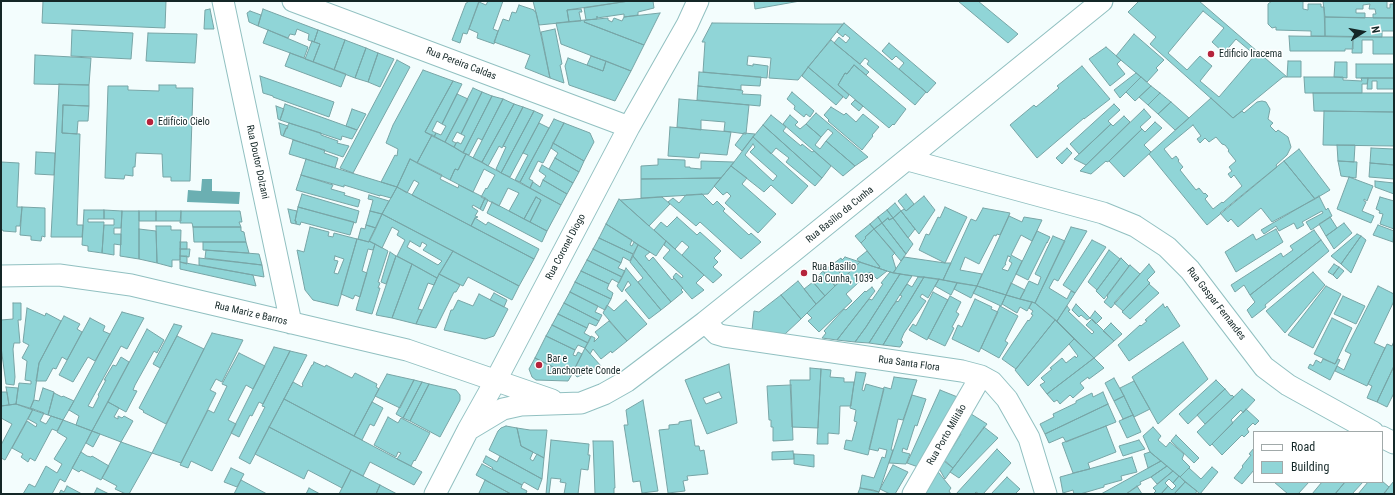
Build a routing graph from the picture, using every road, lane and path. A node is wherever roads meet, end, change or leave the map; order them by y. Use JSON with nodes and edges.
{"nodes":[{"id":1,"x":223,"y":1,"type":"edge"},
{"id":2,"x":293,"y":1,"type":"edge"},
{"id":3,"x":698,"y":1,"type":"edge"},
{"id":4,"x":1102,"y":1,"type":"edge"},
{"id":5,"x":629,"y":127,"type":"junction"},
{"id":6,"x":908,"y":160,"type":"junction"},
{"id":7,"x":1,"y":276,"type":"edge"},
{"id":8,"x":705,"y":322,"type":"junction"},
{"id":9,"x":291,"y":323,"type":"junction"},
{"id":10,"x":981,"y":376,"type":"junction"},
{"id":11,"x":496,"y":380,"type":"junction"},
{"id":12,"x":564,"y":404,"type":"junction"},
{"id":13,"x":468,"y":430,"type":"junction"},
{"id":14,"x":1371,"y":431,"type":"edge"},
{"id":15,"x":1383,"y":438,"type":"edge"},
{"id":16,"x":1394,"y":443,"type":"edge"},
{"id":17,"x":435,"y":494,"type":"edge"},
{"id":18,"x":913,"y":494,"type":"edge"},
{"id":19,"x":1046,"y":494,"type":"edge"}],
"edges":[{"from":1,"to":9,"type":"street","name":"Rua Doutor Dolzani"},
{"from":2,"to":5,"type":"street","name":"Rua Pereira Caldas"},
{"from":3,"to":5,"type":"street","name":"Rua Coronel Diogo"},
{"from":4,"to":6,"type":"street","name":"Rua Basílio da Cunha"},
{"from":5,"to":11,"type":"street","name":"Rua Coronel Diogo"},
{"from":6,"to":8,"type":"street","name":"Rua Basílio da Cunha"},
{"from":6,"to":14,"type":"street","name":"Rua Gaspar Fernandes"},
{"from":7,"to":9,"type":"street","name":"Rua Mariz e Barros"},
{"from":8,"to":10,"type":"street","name":"Rua Santa Flora"},
{"from":8,"to":12,"type":"street","name":"Rua Basílio da Cunha"},
{"from":9,"to":11,"type":"street","name":"Rua Mariz e Barros"},
{"from":10,"to":18,"type":"street","name":"Rua Porto Militão"},
{"from":10,"to":19,"type":"street","name":"Rua Santa Flora"},
{"from":11,"to":12,"type":"street","name":"Rua Basílio da Cunha"},
{"from":11,"to":13,"type":"street","name":"Rua Coronel Diogo"},
{"from":12,"to":13,"type":"street","name":"Rua Basílio da Cunha"},
{"from":13,"to":17,"type":"street","name":"Rua Coronel Diogo"},
{"from":15,"to":16,"type":"street"}]}
